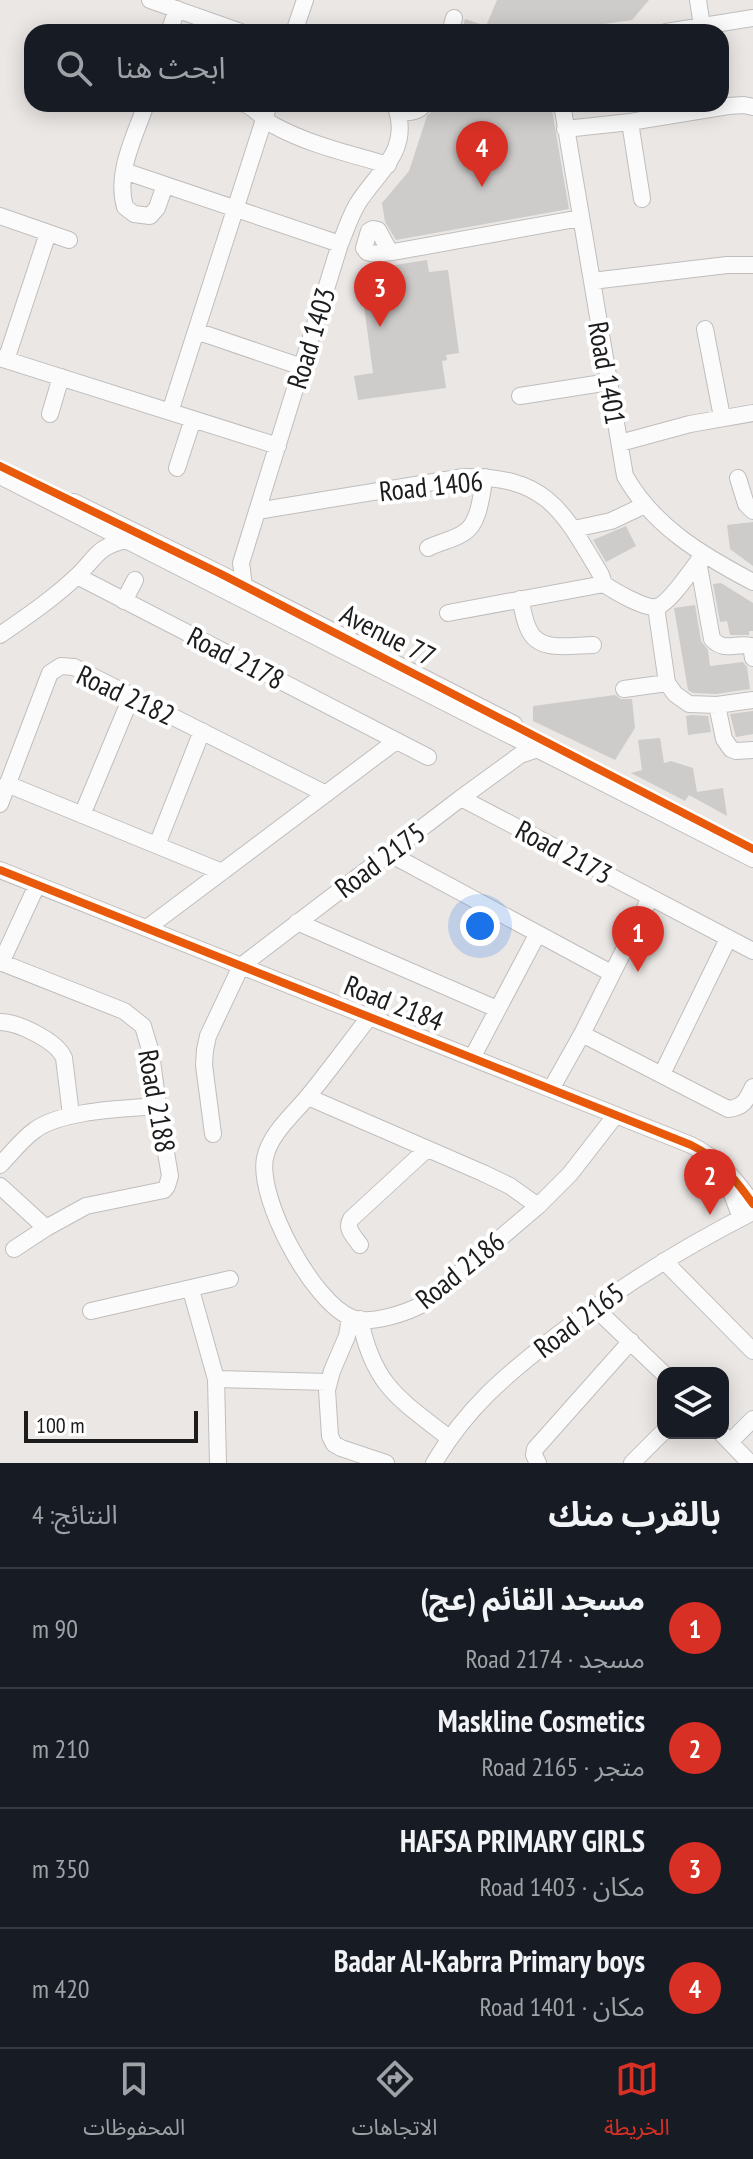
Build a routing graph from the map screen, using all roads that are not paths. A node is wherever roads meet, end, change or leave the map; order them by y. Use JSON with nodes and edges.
{"nodes":[{"id":1,"x":150,"y":0,"type":"edge"},
{"id":2,"x":305,"y":0,"type":"edge"},
{"id":3,"x":698,"y":0,"type":"edge"},
{"id":4,"x":177,"y":9,"type":"junction"},
{"id":5,"x":753,"y":18,"type":"edge"},
{"id":6,"x":172,"y":24,"type":"edge"},
{"id":7,"x":219,"y":24,"type":"edge"},
{"id":8,"x":297,"y":24,"type":"edge"},
{"id":9,"x":702,"y":24,"type":"edge"},
{"id":10,"x":715,"y":24,"type":"edge"},
{"id":11,"x":729,"y":106,"type":"edge"},
{"id":12,"x":753,"y":107,"type":"edge"},
{"id":13,"x":143,"y":112,"type":"edge"},
{"id":14,"x":267,"y":112,"type":"edge"},
{"id":15,"x":268,"y":112,"type":"edge"},
{"id":16,"x":397,"y":112,"type":"edge"},
{"id":17,"x":563,"y":112,"type":"edge"},
{"id":18,"x":691,"y":112,"type":"edge"},
{"id":19,"x":630,"y":122,"type":"junction"},
{"id":20,"x":565,"y":129,"type":"junction"},
{"id":21,"x":388,"y":165,"type":"junction"},
{"id":22,"x":124,"y":171,"type":"junction"},
{"id":23,"x":165,"y":185,"type":"junction"},
{"id":24,"x":642,"y":199,"type":"dead end"},
{"id":25,"x":235,"y":208,"type":"junction"},
{"id":26,"x":0,"y":216,"type":"edge"},
{"id":27,"x":581,"y":218,"type":"junction"},
{"id":28,"x":48,"y":233,"type":"junction"},
{"id":29,"x":69,"y":240,"type":"dead end"},
{"id":30,"x":340,"y":244,"type":"junction"},
{"id":31,"x":390,"y":252,"type":"dead end"},
{"id":32,"x":753,"y":265,"type":"edge"},
{"id":33,"x":592,"y":281,"type":"junction"},
{"id":34,"x":705,"y":329,"type":"dead end"},
{"id":35,"x":196,"y":331,"type":"junction"},
{"id":36,"x":3,"y":359,"type":"edge"},
{"id":37,"x":302,"y":367,"type":"junction"},
{"id":38,"x":61,"y":377,"type":"junction"},
{"id":39,"x":609,"y":382,"type":"junction"},
{"id":40,"x":520,"y":396,"type":"dead end"},
{"id":41,"x":170,"y":412,"type":"junction"},
{"id":42,"x":753,"y":413,"type":"edge"},
{"id":43,"x":50,"y":414,"type":"dead end"},
{"id":44,"x":722,"y":417,"type":"junction"},
{"id":45,"x":193,"y":419,"type":"junction"},
{"id":46,"x":620,"y":443,"type":"junction"},
{"id":47,"x":278,"y":446,"type":"junction"},
{"id":48,"x":0,"y":466,"type":"edge"},
{"id":49,"x":177,"y":468,"type":"dead end"},
{"id":50,"x":0,"y":476,"type":"edge"},
{"id":51,"x":485,"y":477,"type":"junction"},
{"id":52,"x":738,"y":478,"type":"dead end"},
{"id":53,"x":645,"y":505,"type":"junction"},
{"id":54,"x":257,"y":511,"type":"junction"},
{"id":55,"x":753,"y":511,"type":"edge"},
{"id":56,"x":89,"y":522,"type":"junction"},
{"id":57,"x":574,"y":529,"type":"junction"},
{"id":58,"x":127,"y":540,"type":"junction"},
{"id":59,"x":428,"y":548,"type":"dead end"},
{"id":60,"x":98,"y":551,"type":"junction"},
{"id":61,"x":700,"y":558,"type":"junction"},
{"id":62,"x":241,"y":563,"type":"junction"},
{"id":63,"x":221,"y":574,"type":"junction"},
{"id":64,"x":77,"y":576,"type":"junction"},
{"id":65,"x":135,"y":580,"type":"dead end"},
{"id":66,"x":753,"y":582,"type":"edge"},
{"id":67,"x":604,"y":584,"type":"junction"},
{"id":68,"x":244,"y":586,"type":"junction"},
{"id":69,"x":520,"y":599,"type":"junction"},
{"id":70,"x":124,"y":601,"type":"junction"},
{"id":71,"x":656,"y":607,"type":"junction"},
{"id":72,"x":448,"y":613,"type":"dead end"},
{"id":73,"x":0,"y":635,"type":"edge"},
{"id":74,"x":593,"y":645,"type":"dead end"},
{"id":75,"x":753,"y":658,"type":"edge"},
{"id":76,"x":667,"y":683,"type":"junction"},
{"id":77,"x":624,"y":689,"type":"dead end"},
{"id":78,"x":132,"y":695,"type":"junction"},
{"id":79,"x":753,"y":700,"type":"edge"},
{"id":80,"x":717,"y":705,"type":"junction"},
{"id":81,"x":202,"y":731,"type":"junction"},
{"id":82,"x":396,"y":741,"type":"junction"},
{"id":83,"x":519,"y":747,"type":"junction"},
{"id":84,"x":753,"y":750,"type":"edge"},
{"id":85,"x":428,"y":757,"type":"dead end"},
{"id":86,"x":7,"y":784,"type":"junction"},
{"id":87,"x":326,"y":794,"type":"junction"},
{"id":88,"x":461,"y":798,"type":"junction"},
{"id":89,"x":0,"y":804,"type":"edge"},
{"id":90,"x":82,"y":815,"type":"junction"},
{"id":91,"x":157,"y":845,"type":"junction"},
{"id":92,"x":753,"y":849,"type":"edge"},
{"id":93,"x":390,"y":854,"type":"junction"},
{"id":94,"x":753,"y":859,"type":"edge"},
{"id":95,"x":0,"y":870,"type":"edge"},
{"id":96,"x":222,"y":872,"type":"junction"},
{"id":97,"x":37,"y":885,"type":"junction"},
{"id":98,"x":650,"y":898,"type":"junction"},
{"id":99,"x":297,"y":922,"type":"junction"},
{"id":100,"x":147,"y":928,"type":"junction"},
{"id":101,"x":537,"y":935,"type":"junction"},
{"id":102,"x":728,"y":939,"type":"junction"},
{"id":103,"x":753,"y":951,"type":"edge"},
{"id":104,"x":1,"y":963,"type":"edge"},
{"id":105,"x":241,"y":966,"type":"junction"},
{"id":106,"x":611,"y":973,"type":"junction"},
{"id":107,"x":497,"y":1009,"type":"junction"},
{"id":108,"x":370,"y":1016,"type":"junction"},
{"id":109,"x":0,"y":1022,"type":"edge"},
{"id":110,"x":582,"y":1034,"type":"junction"},
{"id":111,"x":472,"y":1058,"type":"junction"},
{"id":112,"x":662,"y":1074,"type":"junction"},
{"id":113,"x":753,"y":1087,"type":"edge"},
{"id":114,"x":551,"y":1089,"type":"junction"},
{"id":115,"x":308,"y":1097,"type":"junction"},
{"id":116,"x":158,"y":1106,"type":"junction"},
{"id":117,"x":71,"y":1115,"type":"junction"},
{"id":118,"x":615,"y":1116,"type":"junction"},
{"id":119,"x":213,"y":1134,"type":"dead end"},
{"id":120,"x":427,"y":1149,"type":"junction"},
{"id":121,"x":0,"y":1165,"type":"edge"},
{"id":122,"x":723,"y":1168,"type":"junction"},
{"id":123,"x":0,"y":1186,"type":"edge"},
{"id":124,"x":753,"y":1204,"type":"edge"},
{"id":125,"x":538,"y":1206,"type":"junction"},
{"id":126,"x":747,"y":1215,"type":"edge"},
{"id":127,"x":46,"y":1228,"type":"junction"},
{"id":128,"x":360,"y":1245,"type":"dead end"},
{"id":129,"x":14,"y":1249,"type":"dead end"},
{"id":130,"x":664,"y":1261,"type":"junction"},
{"id":131,"x":230,"y":1279,"type":"dead end"},
{"id":132,"x":191,"y":1290,"type":"junction"},
{"id":133,"x":594,"y":1307,"type":"junction"},
{"id":134,"x":91,"y":1311,"type":"dead end"},
{"id":135,"x":355,"y":1318,"type":"junction"},
{"id":136,"x":631,"y":1341,"type":"junction"},
{"id":137,"x":750,"y":1343,"type":"edge"},
{"id":138,"x":657,"y":1367,"type":"edge"},
{"id":139,"x":216,"y":1379,"type":"junction"},
{"id":140,"x":328,"y":1382,"type":"junction"},
{"id":141,"x":753,"y":1419,"type":"edge"},
{"id":142,"x":729,"y":1435,"type":"edge"},
{"id":143,"x":449,"y":1438,"type":"junction"},
{"id":144,"x":658,"y":1439,"type":"edge"},
{"id":145,"x":728,"y":1439,"type":"edge"},
{"id":146,"x":642,"y":1459,"type":"edge"},
{"id":147,"x":218,"y":1463,"type":"edge"},
{"id":148,"x":386,"y":1463,"type":"edge"},
{"id":149,"x":434,"y":1463,"type":"edge"},
{"id":150,"x":538,"y":1463,"type":"edge"},
{"id":151,"x":750,"y":1463,"type":"edge"}],
"edges":[{"from":1,"to":4,"type":"street"},
{"from":2,"to":8,"type":"street"},
{"from":3,"to":9,"type":"street"},
{"from":4,"to":6,"type":"street"},
{"from":4,"to":7,"type":"street"},
{"from":5,"to":10,"type":"street"},
{"from":11,"to":12,"type":"street"},
{"from":13,"to":22,"type":"street"},
{"from":14,"to":25,"type":"street"},
{"from":15,"to":21,"type":"street"},
{"from":16,"to":21,"type":"street","name":"Road 1403"},
{"from":17,"to":20,"type":"street","name":"Road 1401"},
{"from":18,"to":19,"type":"street"},
{"from":19,"to":20,"type":"street"},
{"from":19,"to":24,"type":"street"},
{"from":20,"to":27,"type":"street","name":"Road 1401"},
{"from":21,"to":30,"type":"street","name":"Road 1403"},
{"from":22,"to":23,"type":"street"},
{"from":22,"to":23,"type":"street"},
{"from":23,"to":25,"type":"street"},
{"from":25,"to":30,"type":"street"},
{"from":25,"to":35,"type":"street"},
{"from":26,"to":28,"type":"street"},
{"from":27,"to":31,"type":"street"},
{"from":27,"to":33,"type":"street","name":"Road 1401"},
{"from":28,"to":29,"type":"street"},
{"from":28,"to":36,"type":"street"},
{"from":30,"to":37,"type":"street","name":"Road 1403"},
{"from":32,"to":33,"type":"street"},
{"from":33,"to":39,"type":"street","name":"Road 1401"},
{"from":34,"to":44,"type":"street"},
{"from":35,"to":37,"type":"street"},
{"from":35,"to":41,"type":"street"},
{"from":36,"to":38,"type":"street"},
{"from":37,"to":47,"type":"street","name":"Road 1403"},
{"from":38,"to":41,"type":"street"},
{"from":38,"to":43,"type":"street"},
{"from":39,"to":40,"type":"street"},
{"from":39,"to":46,"type":"street","name":"Road 1401"},
{"from":41,"to":45,"type":"street"},
{"from":42,"to":44,"type":"street"},
{"from":44,"to":46,"type":"street"},
{"from":45,"to":47,"type":"street"},
{"from":45,"to":49,"type":"street"},
{"from":46,"to":53,"type":"street","name":"Road 1401"},
{"from":47,"to":54,"type":"street","name":"Road 1403"},
{"from":48,"to":63,"type":"street","name":"Avenue 77"},
{"from":50,"to":56,"type":"street","name":"Avenue 77"},
{"from":51,"to":54,"type":"street","name":"Road 1406"},
{"from":51,"to":57,"type":"street","name":"Road 1406"},
{"from":51,"to":59,"type":"street"},
{"from":52,"to":55,"type":"street"},
{"from":53,"to":57,"type":"street"},
{"from":53,"to":61,"type":"street","name":"Road 1401"},
{"from":54,"to":62,"type":"street","name":"Road 1403"},
{"from":56,"to":58,"type":"street","name":"Avenue 77"},
{"from":56,"to":60,"type":"street"},
{"from":57,"to":67,"type":"street","name":"Road 1406"},
{"from":58,"to":60,"type":"street"},
{"from":58,"to":83,"type":"street","name":"Avenue 77"},
{"from":60,"to":64,"type":"street"},
{"from":61,"to":66,"type":"street","name":"Road 1401"},
{"from":61,"to":71,"type":"street"},
{"from":61,"to":75,"type":"street"},
{"from":62,"to":63,"type":"street"},
{"from":62,"to":68,"type":"street","name":"Road 1403"},
{"from":63,"to":68,"type":"street","name":"Avenue 77"},
{"from":64,"to":70,"type":"street","name":"Road 2178"},
{"from":64,"to":73,"type":"street"},
{"from":65,"to":70,"type":"street"},
{"from":67,"to":69,"type":"street"},
{"from":67,"to":71,"type":"street"},
{"from":68,"to":92,"type":"street","name":"Avenue 77"},
{"from":69,"to":72,"type":"street"},
{"from":69,"to":74,"type":"street"},
{"from":70,"to":82,"type":"street","name":"Road 2178"},
{"from":71,"to":76,"type":"street"},
{"from":76,"to":77,"type":"street"},
{"from":76,"to":80,"type":"street"},
{"from":78,"to":81,"type":"street","name":"Road 2182"},
{"from":78,"to":86,"type":"street","name":"Road 2182"},
{"from":78,"to":90,"type":"street"},
{"from":79,"to":80,"type":"street"},
{"from":80,"to":84,"type":"street"},
{"from":81,"to":87,"type":"street","name":"Road 2182"},
{"from":81,"to":91,"type":"street"},
{"from":82,"to":85,"type":"street","name":"Road 2178"},
{"from":82,"to":87,"type":"street"},
{"from":83,"to":88,"type":"street","name":"Road 2175"},
{"from":83,"to":94,"type":"street","name":"Avenue 77"},
{"from":86,"to":89,"type":"street","name":"Road 2182"},
{"from":86,"to":90,"type":"street"},
{"from":87,"to":96,"type":"street"},
{"from":88,"to":93,"type":"street","name":"Road 2175"},
{"from":88,"to":98,"type":"street","name":"Road 2173"},
{"from":90,"to":91,"type":"street"},
{"from":91,"to":96,"type":"street"},
{"from":93,"to":99,"type":"street","name":"Road 2175"},
{"from":93,"to":101,"type":"street"},
{"from":95,"to":97,"type":"street","name":"Road 2184"},
{"from":96,"to":100,"type":"street"},
{"from":97,"to":100,"type":"street","name":"Road 2184"},
{"from":97,"to":104,"type":"street","name":"Road 2188"},
{"from":98,"to":102,"type":"street","name":"Road 2173"},
{"from":98,"to":106,"type":"street"},
{"from":99,"to":105,"type":"street","name":"Road 2175"},
{"from":99,"to":107,"type":"street"},
{"from":100,"to":105,"type":"street","name":"Road 2184"},
{"from":101,"to":106,"type":"street"},
{"from":101,"to":107,"type":"street"},
{"from":102,"to":103,"type":"street","name":"Road 2173"},
{"from":102,"to":112,"type":"street"},
{"from":104,"to":116,"type":"street","name":"Road 2188"},
{"from":105,"to":108,"type":"street","name":"Road 2184"},
{"from":105,"to":119,"type":"street"},
{"from":106,"to":110,"type":"street"},
{"from":107,"to":111,"type":"street"},
{"from":108,"to":111,"type":"street","name":"Road 2184"},
{"from":108,"to":115,"type":"street"},
{"from":109,"to":117,"type":"street"},
{"from":110,"to":112,"type":"street"},
{"from":110,"to":114,"type":"street"},
{"from":111,"to":114,"type":"street","name":"Road 2184"},
{"from":112,"to":113,"type":"street"},
{"from":114,"to":118,"type":"street","name":"Road 2184"},
{"from":115,"to":120,"type":"street"},
{"from":115,"to":135,"type":"street"},
{"from":116,"to":117,"type":"street"},
{"from":116,"to":127,"type":"street","name":"Road 2188"},
{"from":117,"to":121,"type":"street"},
{"from":118,"to":122,"type":"street","name":"Road 2184"},
{"from":118,"to":125,"type":"street","name":"Road 2186"},
{"from":120,"to":125,"type":"street"},
{"from":120,"to":128,"type":"street"},
{"from":122,"to":124,"type":"street","name":"Road 2184"},
{"from":122,"to":126,"type":"street"},
{"from":123,"to":127,"type":"street"},
{"from":125,"to":135,"type":"street","name":"Road 2186"},
{"from":126,"to":130,"type":"street","name":"Road 2165"},
{"from":127,"to":129,"type":"street"},
{"from":130,"to":133,"type":"street","name":"Road 2165"},
{"from":130,"to":137,"type":"street"},
{"from":131,"to":132,"type":"street"},
{"from":132,"to":134,"type":"street"},
{"from":132,"to":139,"type":"street"},
{"from":133,"to":136,"type":"street"},
{"from":133,"to":143,"type":"street","name":"Road 2165"},
{"from":135,"to":140,"type":"street"},
{"from":135,"to":143,"type":"street"},
{"from":136,"to":138,"type":"street"},
{"from":136,"to":150,"type":"street"},
{"from":139,"to":140,"type":"street"},
{"from":139,"to":147,"type":"street"},
{"from":140,"to":148,"type":"street"},
{"from":141,"to":142,"type":"street"},
{"from":143,"to":149,"type":"street","name":"Road 2165"},
{"from":144,"to":146,"type":"street"},
{"from":145,"to":151,"type":"street"}]}
